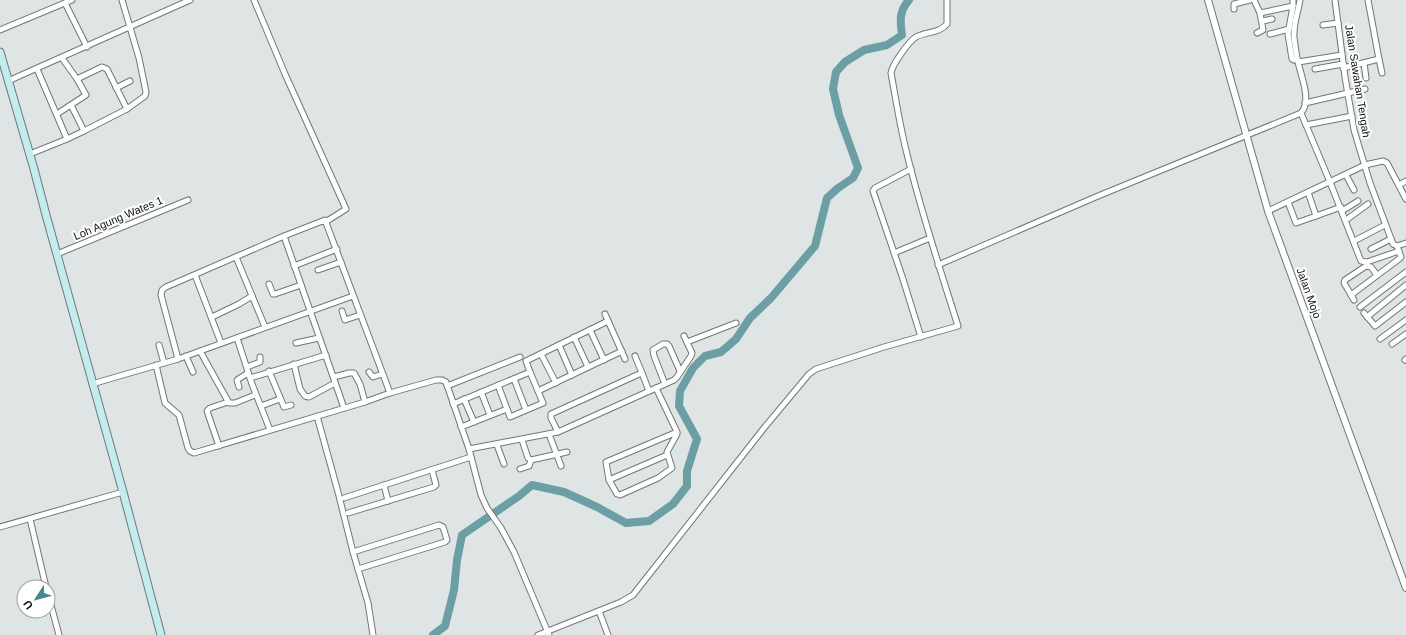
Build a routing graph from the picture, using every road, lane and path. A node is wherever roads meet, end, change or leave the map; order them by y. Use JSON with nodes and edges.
{"nodes":[{"id":1,"x":72,"y":0,"type":"edge"},
{"id":2,"x":122,"y":0,"type":"edge"},
{"id":3,"x":190,"y":0,"type":"edge"},
{"id":4,"x":254,"y":0,"type":"edge"},
{"id":5,"x":947,"y":0,"type":"edge"},
{"id":6,"x":1208,"y":0,"type":"edge"},
{"id":7,"x":1250,"y":0,"type":"edge"},
{"id":8,"x":1254,"y":0,"type":"edge"},
{"id":9,"x":1300,"y":0,"type":"edge"},
{"id":10,"x":1335,"y":0,"type":"edge"},
{"id":11,"x":1368,"y":0,"type":"edge"},
{"id":12,"x":65,"y":3,"type":"junction"},
{"id":13,"x":1293,"y":3,"type":"edge"},
{"id":14,"x":1234,"y":9,"type":"dead end"},
{"id":15,"x":1260,"y":13,"type":"junction"},
{"id":16,"x":1272,"y":19,"type":"dead end"},
{"id":17,"x":1263,"y":21,"type":"junction"},
{"id":18,"x":1338,"y":23,"type":"junction"},
{"id":19,"x":1323,"y":25,"type":"dead end"},
{"id":20,"x":129,"y":28,"type":"junction"},
{"id":21,"x":1289,"y":29,"type":"junction"},
{"id":22,"x":0,"y":30,"type":"edge"},
{"id":23,"x":1257,"y":33,"type":"dead end"},
{"id":24,"x":1270,"y":34,"type":"dead end"},
{"id":25,"x":87,"y":47,"type":"junction"},
{"id":26,"x":0,"y":52,"type":"edge"},
{"id":27,"x":1342,"y":55,"type":"junction"},
{"id":28,"x":62,"y":58,"type":"junction"},
{"id":29,"x":1379,"y":59,"type":"junction"},
{"id":30,"x":1297,"y":60,"type":"junction"},
{"id":31,"x":1364,"y":63,"type":"junction"},
{"id":32,"x":1343,"y":66,"type":"junction"},
{"id":33,"x":38,"y":69,"type":"junction"},
{"id":34,"x":1315,"y":69,"type":"dead end"},
{"id":35,"x":1382,"y":73,"type":"dead end"},
{"id":36,"x":1366,"y":78,"type":"dead end"},
{"id":37,"x":77,"y":79,"type":"junction"},
{"id":38,"x":8,"y":81,"type":"junction"},
{"id":39,"x":130,"y":81,"type":"dead end"},
{"id":40,"x":116,"y":88,"type":"junction"},
{"id":41,"x":1365,"y":89,"type":"dead end"},
{"id":42,"x":1347,"y":93,"type":"junction"},
{"id":43,"x":1305,"y":103,"type":"junction"},
{"id":44,"x":71,"y":105,"type":"junction"},
{"id":45,"x":127,"y":109,"type":"junction"},
{"id":46,"x":1301,"y":113,"type":"junction"},
{"id":47,"x":57,"y":114,"type":"junction"},
{"id":48,"x":1352,"y":116,"type":"junction"},
{"id":49,"x":1306,"y":125,"type":"junction"},
{"id":50,"x":84,"y":131,"type":"junction"},
{"id":51,"x":1247,"y":136,"type":"junction"},
{"id":52,"x":68,"y":140,"type":"junction"},
{"id":53,"x":30,"y":154,"type":"junction"},
{"id":54,"x":1365,"y":165,"type":"junction"},
{"id":55,"x":911,"y":169,"type":"junction"},
{"id":56,"x":1346,"y":174,"type":"junction"},
{"id":57,"x":1406,"y":181,"type":"edge"},
{"id":58,"x":1330,"y":182,"type":"junction"},
{"id":59,"x":1399,"y":185,"type":"junction"},
{"id":60,"x":1354,"y":190,"type":"dead end"},
{"id":61,"x":1308,"y":192,"type":"junction"},
{"id":62,"x":1406,"y":199,"type":"edge"},
{"id":63,"x":188,"y":200,"type":"dead end"},
{"id":64,"x":1358,"y":201,"type":"dead end"},
{"id":65,"x":1288,"y":202,"type":"junction"},
{"id":66,"x":1368,"y":204,"type":"dead end"},
{"id":67,"x":1342,"y":209,"type":"junction"},
{"id":68,"x":1268,"y":211,"type":"junction"},
{"id":69,"x":1316,"y":216,"type":"junction"},
{"id":70,"x":1346,"y":220,"type":"junction"},
{"id":71,"x":326,"y":221,"type":"junction"},
{"id":72,"x":1385,"y":224,"type":"junction"},
{"id":73,"x":284,"y":236,"type":"junction"},
{"id":74,"x":930,"y":238,"type":"junction"},
{"id":75,"x":1391,"y":239,"type":"junction"},
{"id":76,"x":1354,"y":241,"type":"junction"},
{"id":77,"x":1406,"y":243,"type":"edge"},
{"id":78,"x":1398,"y":248,"type":"junction"},
{"id":79,"x":337,"y":249,"type":"junction"},
{"id":80,"x":1371,"y":250,"type":"dead end"},
{"id":81,"x":894,"y":252,"type":"junction"},
{"id":82,"x":57,"y":254,"type":"junction"},
{"id":83,"x":236,"y":257,"type":"junction"},
{"id":84,"x":341,"y":262,"type":"junction"},
{"id":85,"x":940,"y":264,"type":"junction"},
{"id":86,"x":294,"y":266,"type":"junction"},
{"id":87,"x":318,"y":270,"type":"dead end"},
{"id":88,"x":1406,"y":272,"type":"edge"},
{"id":89,"x":195,"y":275,"type":"junction"},
{"id":90,"x":1377,"y":275,"type":"junction"},
{"id":91,"x":269,"y":284,"type":"dead end"},
{"id":92,"x":301,"y":285,"type":"junction"},
{"id":93,"x":1406,"y":286,"type":"edge"},
{"id":94,"x":252,"y":296,"type":"junction"},
{"id":95,"x":353,"y":296,"type":"junction"},
{"id":96,"x":1354,"y":299,"type":"junction"},
{"id":97,"x":1406,"y":302,"type":"edge"},
{"id":98,"x":342,"y":310,"type":"dead end"},
{"id":99,"x":311,"y":311,"type":"junction"},
{"id":100,"x":1364,"y":312,"type":"junction"},
{"id":101,"x":605,"y":314,"type":"dead end"},
{"id":102,"x":360,"y":315,"type":"junction"},
{"id":103,"x":212,"y":317,"type":"junction"},
{"id":104,"x":1406,"y":320,"type":"edge"},
{"id":105,"x":608,"y":321,"type":"junction"},
{"id":106,"x":736,"y":323,"type":"dead end"},
{"id":107,"x":265,"y":327,"type":"junction"},
{"id":108,"x":590,"y":330,"type":"junction"},
{"id":109,"x":1406,"y":334,"type":"edge"},
{"id":110,"x":684,"y":336,"type":"dead end"},
{"id":111,"x":921,"y":337,"type":"junction"},
{"id":112,"x":237,"y":338,"type":"junction"},
{"id":113,"x":319,"y":338,"type":"junction"},
{"id":114,"x":574,"y":338,"type":"junction"},
{"id":115,"x":1380,"y":339,"type":"dead end"},
{"id":116,"x":687,"y":342,"type":"junction"},
{"id":117,"x":222,"y":343,"type":"junction"},
{"id":118,"x":296,"y":343,"type":"dead end"},
{"id":119,"x":1392,"y":344,"type":"dead end"},
{"id":120,"x":159,"y":345,"type":"dead end"},
{"id":121,"x":559,"y":345,"type":"junction"},
{"id":122,"x":200,"y":351,"type":"junction"},
{"id":123,"x":622,"y":351,"type":"junction"},
{"id":124,"x":541,"y":354,"type":"junction"},
{"id":125,"x":326,"y":355,"type":"junction"},
{"id":126,"x":186,"y":356,"type":"junction"},
{"id":127,"x":636,"y":356,"type":"dead end"},
{"id":128,"x":260,"y":357,"type":"dead end"},
{"id":129,"x":520,"y":357,"type":"dead end"},
{"id":130,"x":178,"y":359,"type":"junction"},
{"id":131,"x":625,"y":359,"type":"dead end"},
{"id":132,"x":604,"y":360,"type":"junction"},
{"id":133,"x":164,"y":363,"type":"junction"},
{"id":134,"x":294,"y":364,"type":"junction"},
{"id":135,"x":156,"y":365,"type":"junction"},
{"id":136,"x":247,"y":367,"type":"junction"},
{"id":137,"x":588,"y":367,"type":"junction"},
{"id":138,"x":680,"y":371,"type":"junction"},
{"id":139,"x":193,"y":372,"type":"dead end"},
{"id":140,"x":270,"y":372,"type":"junction"},
{"id":141,"x":369,"y":372,"type":"dead end"},
{"id":142,"x":530,"y":372,"type":"junction"},
{"id":143,"x":642,"y":373,"type":"junction"},
{"id":144,"x":382,"y":374,"type":"junction"},
{"id":145,"x":572,"y":375,"type":"junction"},
{"id":146,"x":249,"y":376,"type":"junction"},
{"id":147,"x":334,"y":377,"type":"junction"},
{"id":148,"x":514,"y":379,"type":"junction"},
{"id":149,"x":335,"y":383,"type":"junction"},
{"id":150,"x":556,"y":383,"type":"junction"},
{"id":151,"x":92,"y":384,"type":"junction"},
{"id":152,"x":665,"y":384,"type":"junction"},
{"id":153,"x":498,"y":385,"type":"junction"},
{"id":154,"x":447,"y":386,"type":"junction"},
{"id":155,"x":239,"y":387,"type":"dead end"},
{"id":156,"x":656,"y":388,"type":"junction"},
{"id":157,"x":538,"y":391,"type":"junction"},
{"id":158,"x":650,"y":391,"type":"junction"},
{"id":159,"x":481,"y":392,"type":"junction"},
{"id":160,"x":390,"y":393,"type":"junction"},
{"id":161,"x":256,"y":395,"type":"junction"},
{"id":162,"x":280,"y":399,"type":"junction"},
{"id":163,"x":464,"y":399,"type":"junction"},
{"id":164,"x":228,"y":402,"type":"junction"},
{"id":165,"x":365,"y":402,"type":"junction"},
{"id":166,"x":453,"y":404,"type":"junction"},
{"id":167,"x":291,"y":405,"type":"dead end"},
{"id":168,"x":261,"y":406,"type":"junction"},
{"id":169,"x":344,"y":408,"type":"junction"},
{"id":170,"x":507,"y":409,"type":"junction"},
{"id":171,"x":526,"y":410,"type":"junction"},
{"id":172,"x":490,"y":415,"type":"junction"},
{"id":173,"x":317,"y":416,"type":"junction"},
{"id":174,"x":474,"y":422,"type":"junction"},
{"id":175,"x":461,"y":427,"type":"junction"},
{"id":176,"x":270,"y":430,"type":"junction"},
{"id":177,"x":558,"y":432,"type":"junction"},
{"id":178,"x":677,"y":432,"type":"junction"},
{"id":179,"x":549,"y":434,"type":"junction"},
{"id":180,"x":522,"y":440,"type":"junction"},
{"id":181,"x":497,"y":445,"type":"junction"},
{"id":182,"x":219,"y":446,"type":"junction"},
{"id":183,"x":469,"y":449,"type":"junction"},
{"id":184,"x":567,"y":452,"type":"dead end"},
{"id":185,"x":557,"y":454,"type":"junction"},
{"id":186,"x":667,"y":455,"type":"junction"},
{"id":187,"x":471,"y":457,"type":"junction"},
{"id":188,"x":531,"y":460,"type":"junction"},
{"id":189,"x":504,"y":464,"type":"dead end"},
{"id":190,"x":561,"y":466,"type":"dead end"},
{"id":191,"x":520,"y":469,"type":"dead end"},
{"id":192,"x":432,"y":470,"type":"junction"},
{"id":193,"x":609,"y":480,"type":"junction"},
{"id":194,"x":384,"y":485,"type":"junction"},
{"id":195,"x":123,"y":492,"type":"junction"},
{"id":196,"x":344,"y":498,"type":"dead end"},
{"id":197,"x":388,"y":501,"type":"junction"},
{"id":198,"x":348,"y":513,"type":"dead end"},
{"id":199,"x":30,"y":519,"type":"junction"},
{"id":200,"x":0,"y":527,"type":"edge"},
{"id":201,"x":353,"y":552,"type":"junction"},
{"id":202,"x":358,"y":569,"type":"junction"},
{"id":203,"x":44,"y":579,"type":"edge"},
{"id":204,"x":1406,"y":588,"type":"edge"},
{"id":205,"x":599,"y":611,"type":"junction"},
{"id":206,"x":55,"y":619,"type":"edge"},
{"id":207,"x":548,"y":633,"type":"edge"},
{"id":208,"x":159,"y":634,"type":"edge"},
{"id":209,"x":59,"y":635,"type":"edge"},
{"id":210,"x":373,"y":635,"type":"edge"},
{"id":211,"x":538,"y":635,"type":"edge"},
{"id":212,"x":608,"y":635,"type":"edge"}],
"edges":[{"from":1,"to":12,"type":"street"},
{"from":2,"to":20,"type":"street"},
{"from":3,"to":20,"type":"street"},
{"from":4,"to":71,"type":"street"},
{"from":5,"to":55,"type":"street"},
{"from":6,"to":51,"type":"street","name":"Jalan Mojo"},
{"from":7,"to":14,"type":"street"},
{"from":8,"to":15,"type":"street"},
{"from":9,"to":30,"type":"street"},
{"from":10,"to":18,"type":"street","name":"Jalan Sawahan Tengah"},
{"from":11,"to":29,"type":"street"},
{"from":12,"to":22,"type":"street"},
{"from":12,"to":25,"type":"street"},
{"from":13,"to":15,"type":"street"},
{"from":13,"to":21,"type":"street"},
{"from":15,"to":17,"type":"street"},
{"from":16,"to":17,"type":"street"},
{"from":17,"to":23,"type":"street"},
{"from":18,"to":19,"type":"street"},
{"from":18,"to":27,"type":"street","name":"Jalan Sawahan Tengah"},
{"from":20,"to":25,"type":"street"},
{"from":20,"to":45,"type":"street"},
{"from":21,"to":24,"type":"street"},
{"from":21,"to":30,"type":"street"},
{"from":25,"to":28,"type":"street"},
{"from":26,"to":38,"type":"main road"},
{"from":27,"to":30,"type":"street"},
{"from":27,"to":32,"type":"street","name":"Jalan Sawahan Tengah"},
{"from":28,"to":33,"type":"street"},
{"from":28,"to":37,"type":"street"},
{"from":29,"to":31,"type":"street"},
{"from":29,"to":35,"type":"street"},
{"from":30,"to":43,"type":"street"},
{"from":31,"to":32,"type":"street"},
{"from":31,"to":36,"type":"street"},
{"from":32,"to":34,"type":"street"},
{"from":32,"to":42,"type":"street","name":"Jalan Sawahan Tengah"},
{"from":33,"to":38,"type":"street"},
{"from":33,"to":47,"type":"street"},
{"from":37,"to":40,"type":"street"},
{"from":37,"to":44,"type":"street"},
{"from":38,"to":53,"type":"main road"},
{"from":39,"to":40,"type":"street"},
{"from":40,"to":45,"type":"street"},
{"from":41,"to":42,"type":"street"},
{"from":42,"to":43,"type":"street"},
{"from":42,"to":48,"type":"street","name":"Jalan Sawahan Tengah"},
{"from":43,"to":46,"type":"street"},
{"from":44,"to":47,"type":"street"},
{"from":44,"to":50,"type":"street"},
{"from":45,"to":50,"type":"street"},
{"from":46,"to":49,"type":"street"},
{"from":46,"to":51,"type":"street"},
{"from":47,"to":52,"type":"street"},
{"from":48,"to":49,"type":"street"},
{"from":48,"to":54,"type":"street","name":"Jalan Sawahan Tengah"},
{"from":49,"to":58,"type":"street"},
{"from":50,"to":52,"type":"street"},
{"from":51,"to":68,"type":"street","name":"Jalan Mojo"},
{"from":51,"to":85,"type":"street"},
{"from":52,"to":53,"type":"street"},
{"from":53,"to":82,"type":"main road"},
{"from":54,"to":56,"type":"street"},
{"from":54,"to":59,"type":"street"},
{"from":54,"to":72,"type":"street","name":"Jalan Sawahan Tengah"},
{"from":55,"to":74,"type":"street"},
{"from":55,"to":81,"type":"street"},
{"from":56,"to":58,"type":"street"},
{"from":56,"to":60,"type":"street"},
{"from":57,"to":59,"type":"street"},
{"from":58,"to":61,"type":"street"},
{"from":58,"to":67,"type":"street"},
{"from":59,"to":62,"type":"street"},
{"from":61,"to":65,"type":"street"},
{"from":61,"to":69,"type":"street"},
{"from":63,"to":82,"type":"street","name":"Loh Agung Wates 1"},
{"from":64,"to":67,"type":"street"},
{"from":65,"to":68,"type":"street"},
{"from":65,"to":69,"type":"street"},
{"from":66,"to":70,"type":"street"},
{"from":67,"to":69,"type":"street"},
{"from":67,"to":70,"type":"street"},
{"from":68,"to":204,"type":"street","name":"Jalan Mojo"},
{"from":70,"to":76,"type":"street"},
{"from":71,"to":73,"type":"street"},
{"from":71,"to":79,"type":"street"},
{"from":72,"to":75,"type":"street","name":"Jalan Sawahan Tengah"},
{"from":72,"to":76,"type":"street"},
{"from":73,"to":83,"type":"street"},
{"from":73,"to":86,"type":"street"},
{"from":74,"to":81,"type":"street"},
{"from":74,"to":85,"type":"street"},
{"from":75,"to":78,"type":"street","name":"Jalan Sawahan Tengah"},
{"from":75,"to":80,"type":"street"},
{"from":76,"to":78,"type":"street"},
{"from":77,"to":78,"type":"street"},
{"from":78,"to":90,"type":"street"},
{"from":79,"to":84,"type":"street"},
{"from":79,"to":86,"type":"street"},
{"from":81,"to":111,"type":"street"},
{"from":82,"to":151,"type":"main road"},
{"from":83,"to":89,"type":"street"},
{"from":83,"to":94,"type":"street"},
{"from":84,"to":87,"type":"street"},
{"from":84,"to":95,"type":"street"},
{"from":85,"to":111,"type":"street"},
{"from":86,"to":92,"type":"street"},
{"from":88,"to":100,"type":"street"},
{"from":89,"to":103,"type":"street"},
{"from":89,"to":130,"type":"street"},
{"from":90,"to":96,"type":"street"},
{"from":90,"to":96,"type":"street"},
{"from":91,"to":92,"type":"street"},
{"from":92,"to":99,"type":"street"},
{"from":93,"to":100,"type":"street"},
{"from":94,"to":103,"type":"street"},
{"from":94,"to":107,"type":"street"},
{"from":95,"to":99,"type":"street"},
{"from":95,"to":102,"type":"street"},
{"from":96,"to":100,"type":"street"},
{"from":97,"to":100,"type":"street"},
{"from":98,"to":102,"type":"street"},
{"from":99,"to":107,"type":"street"},
{"from":99,"to":113,"type":"street"},
{"from":101,"to":105,"type":"street"},
{"from":102,"to":144,"type":"street"},
{"from":103,"to":117,"type":"street"},
{"from":104,"to":115,"type":"street"},
{"from":105,"to":108,"type":"street"},
{"from":105,"to":123,"type":"street"},
{"from":106,"to":116,"type":"street"},
{"from":107,"to":112,"type":"street"},
{"from":108,"to":114,"type":"street"},
{"from":108,"to":132,"type":"street"},
{"from":109,"to":119,"type":"street"},
{"from":110,"to":116,"type":"street"},
{"from":111,"to":205,"type":"street"},
{"from":112,"to":117,"type":"street"},
{"from":112,"to":136,"type":"street"},
{"from":113,"to":118,"type":"street"},
{"from":113,"to":125,"type":"street"},
{"from":114,"to":121,"type":"street"},
{"from":114,"to":137,"type":"street"},
{"from":116,"to":138,"type":"street"},
{"from":117,"to":122,"type":"street"},
{"from":120,"to":133,"type":"street"},
{"from":121,"to":124,"type":"street"},
{"from":121,"to":145,"type":"street"},
{"from":122,"to":126,"type":"street"},
{"from":122,"to":164,"type":"street"},
{"from":123,"to":131,"type":"street"},
{"from":123,"to":132,"type":"street"},
{"from":124,"to":142,"type":"street"},
{"from":124,"to":150,"type":"street"},
{"from":125,"to":134,"type":"street"},
{"from":125,"to":147,"type":"street"},
{"from":126,"to":130,"type":"street"},
{"from":126,"to":139,"type":"street"},
{"from":127,"to":143,"type":"street"},
{"from":128,"to":136,"type":"street"},
{"from":129,"to":154,"type":"street"},
{"from":130,"to":133,"type":"street"},
{"from":132,"to":137,"type":"street"},
{"from":133,"to":135,"type":"street"},
{"from":134,"to":140,"type":"street"},
{"from":134,"to":149,"type":"street"},
{"from":135,"to":151,"type":"street"},
{"from":135,"to":182,"type":"street"},
{"from":136,"to":146,"type":"street"},
{"from":137,"to":145,"type":"street"},
{"from":138,"to":152,"type":"street"},
{"from":138,"to":152,"type":"street"},
{"from":140,"to":146,"type":"street"},
{"from":140,"to":162,"type":"street"},
{"from":141,"to":144,"type":"street"},
{"from":142,"to":148,"type":"street"},
{"from":142,"to":157,"type":"street"},
{"from":143,"to":158,"type":"street"},
{"from":143,"to":177,"type":"street"},
{"from":144,"to":160,"type":"street"},
{"from":145,"to":150,"type":"street"},
{"from":146,"to":155,"type":"street"},
{"from":146,"to":161,"type":"street"},
{"from":147,"to":149,"type":"street"},
{"from":147,"to":165,"type":"street"},
{"from":148,"to":153,"type":"street"},
{"from":148,"to":171,"type":"street"},
{"from":149,"to":169,"type":"street"},
{"from":150,"to":157,"type":"street"},
{"from":151,"to":195,"type":"main road"},
{"from":152,"to":156,"type":"street"},
{"from":153,"to":159,"type":"street"},
{"from":153,"to":170,"type":"street"},
{"from":154,"to":160,"type":"street"},
{"from":154,"to":166,"type":"street"},
{"from":156,"to":158,"type":"street"},
{"from":156,"to":178,"type":"street"},
{"from":157,"to":171,"type":"street"},
{"from":158,"to":177,"type":"street"},
{"from":159,"to":163,"type":"street"},
{"from":159,"to":172,"type":"street"},
{"from":160,"to":165,"type":"street"},
{"from":161,"to":164,"type":"street"},
{"from":161,"to":168,"type":"street"},
{"from":162,"to":167,"type":"street"},
{"from":162,"to":168,"type":"street"},
{"from":163,"to":166,"type":"street"},
{"from":163,"to":174,"type":"street"},
{"from":164,"to":182,"type":"street"},
{"from":165,"to":169,"type":"street"},
{"from":166,"to":175,"type":"street"},
{"from":168,"to":176,"type":"street"},
{"from":169,"to":173,"type":"street"},
{"from":170,"to":171,"type":"street"},
{"from":170,"to":172,"type":"street"},
{"from":172,"to":174,"type":"street"},
{"from":173,"to":176,"type":"street"},
{"from":173,"to":201,"type":"street"},
{"from":174,"to":175,"type":"street"},
{"from":175,"to":183,"type":"street"},
{"from":176,"to":182,"type":"street"},
{"from":177,"to":179,"type":"street"},
{"from":178,"to":186,"type":"street"},
{"from":178,"to":193,"type":"street"},
{"from":179,"to":180,"type":"street"},
{"from":179,"to":185,"type":"street"},
{"from":180,"to":181,"type":"street"},
{"from":180,"to":188,"type":"street"},
{"from":181,"to":183,"type":"street"},
{"from":181,"to":189,"type":"street"},
{"from":183,"to":187,"type":"street"},
{"from":184,"to":185,"type":"street"},
{"from":185,"to":188,"type":"street"},
{"from":185,"to":190,"type":"street"},
{"from":186,"to":193,"type":"street"},
{"from":186,"to":193,"type":"street"},
{"from":187,"to":192,"type":"street"},
{"from":187,"to":207,"type":"street"},
{"from":188,"to":191,"type":"street"},
{"from":192,"to":194,"type":"street"},
{"from":192,"to":197,"type":"street"},
{"from":194,"to":196,"type":"street"},
{"from":194,"to":197,"type":"street"},
{"from":195,"to":199,"type":"street"},
{"from":195,"to":208,"type":"main road"},
{"from":197,"to":198,"type":"street"},
{"from":199,"to":200,"type":"street"},
{"from":199,"to":203,"type":"street"},
{"from":201,"to":202,"type":"street"},
{"from":201,"to":202,"type":"street"},
{"from":202,"to":210,"type":"street"},
{"from":205,"to":207,"type":"street"},
{"from":205,"to":212,"type":"street"},
{"from":206,"to":209,"type":"street"},
{"from":207,"to":211,"type":"street"}]}
